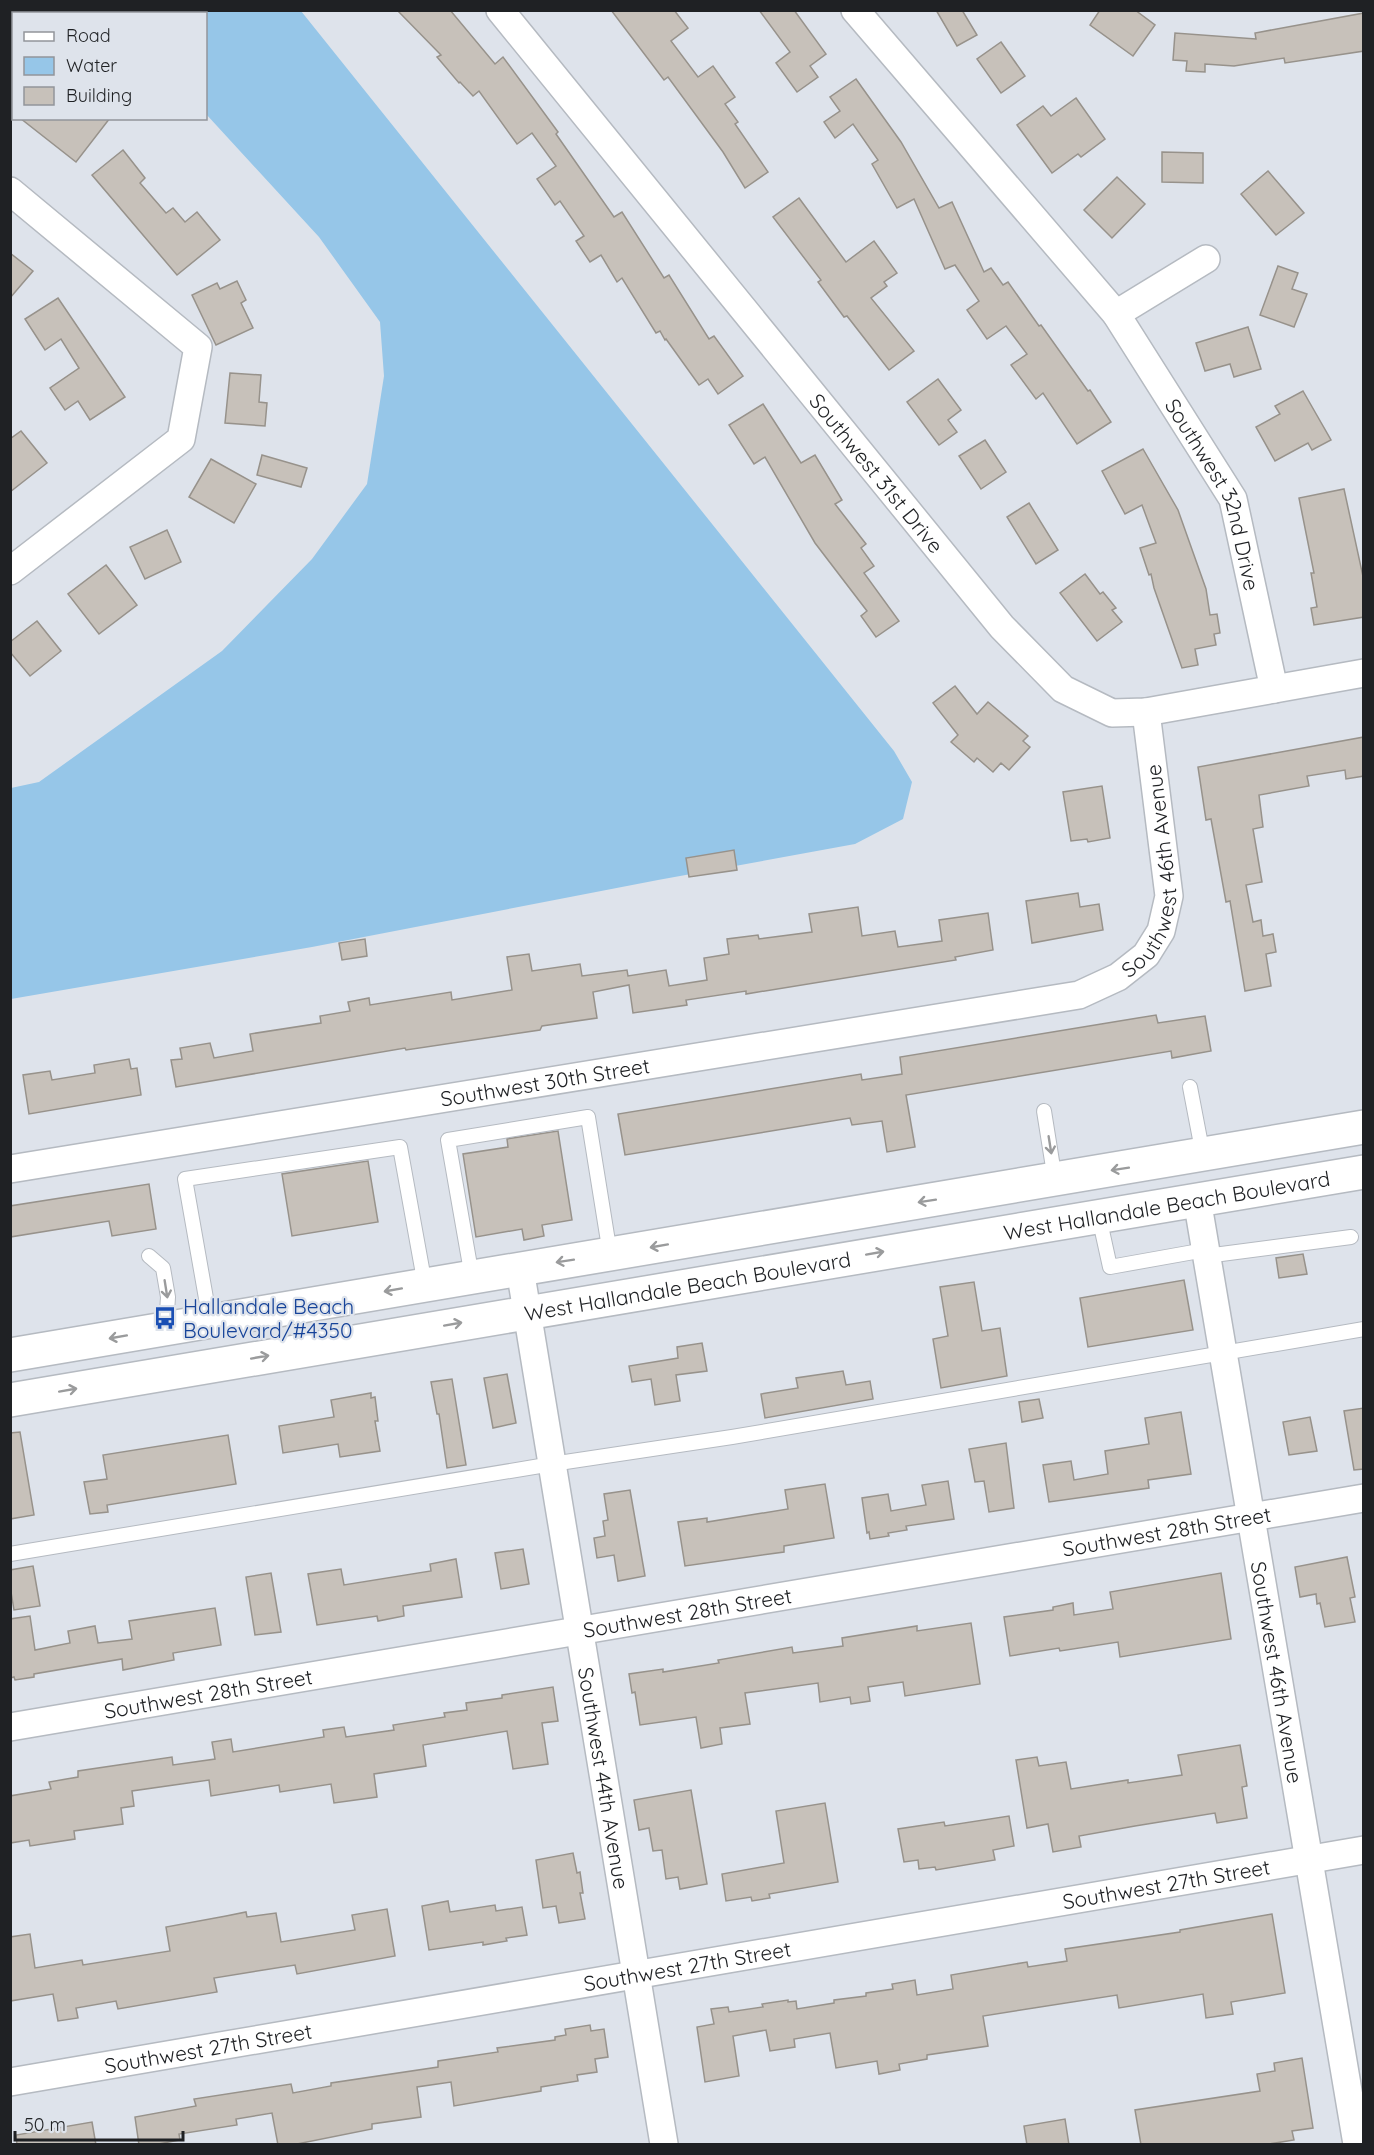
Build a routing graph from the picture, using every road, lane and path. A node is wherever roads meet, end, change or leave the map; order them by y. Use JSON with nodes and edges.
{"nodes":[{"id":1,"x":500,"y":10,"type":"edge"},
{"id":2,"x":855,"y":10,"type":"edge"},
{"id":3,"x":10,"y":191,"type":"edge"},
{"id":4,"x":1206,"y":259,"type":"dead end"},
{"id":5,"x":1116,"y":314,"type":"junction"},
{"id":6,"x":12,"y":568,"type":"edge"},
{"id":7,"x":1364,"y":673,"type":"edge"},
{"id":8,"x":1274,"y":689,"type":"junction"},
{"id":9,"x":1146,"y":712,"type":"junction"},
{"id":10,"x":1079,"y":995,"type":"joint"},
{"id":11,"x":1190,"y":1087,"type":"dead end"},
{"id":12,"x":1044,"y":1111,"type":"dead end"},
{"id":13,"x":1364,"y":1127,"type":"edge"},
{"id":14,"x":1364,"y":1146,"type":"edge"},
{"id":15,"x":1193,"y":1156,"type":"junction"},
{"id":16,"x":10,"y":1169,"type":"edge"},
{"id":17,"x":1364,"y":1172,"type":"edge"},
{"id":18,"x":1055,"y":1180,"type":"junction"},
{"id":19,"x":1197,"y":1199,"type":"junction"},
{"id":20,"x":1099,"y":1216,"type":"junction"},
{"id":21,"x":978,"y":1236,"type":"junction"},
{"id":22,"x":1351,"y":1237,"type":"dead end"},
{"id":23,"x":1205,"y":1253,"type":"junction"},
{"id":24,"x":610,"y":1254,"type":"junction"},
{"id":25,"x":149,"y":1256,"type":"dead end"},
{"id":26,"x":520,"y":1269,"type":"junction"},
{"id":27,"x":472,"y":1277,"type":"junction"},
{"id":28,"x":425,"y":1285,"type":"junction"},
{"id":29,"x":528,"y":1312,"type":"junction"},
{"id":30,"x":210,"y":1321,"type":"junction"},
{"id":31,"x":165,"y":1329,"type":"junction"},
{"id":32,"x":1364,"y":1329,"type":"edge"},
{"id":33,"x":1222,"y":1352,"type":"junction"},
{"id":34,"x":10,"y":1355,"type":"edge"},
{"id":35,"x":10,"y":1400,"type":"edge"},
{"id":36,"x":552,"y":1464,"type":"junction"},
{"id":37,"x":1364,"y":1498,"type":"edge"},
{"id":38,"x":1250,"y":1517,"type":"junction"},
{"id":39,"x":10,"y":1554,"type":"edge"},
{"id":40,"x":580,"y":1630,"type":"junction"},
{"id":41,"x":10,"y":1727,"type":"edge"},
{"id":42,"x":1364,"y":1850,"type":"edge"},
{"id":43,"x":1308,"y":1859,"type":"junction"},
{"id":44,"x":636,"y":1974,"type":"junction"},
{"id":45,"x":10,"y":2082,"type":"edge"},
{"id":46,"x":664,"y":2145,"type":"edge"},
{"id":47,"x":1357,"y":2145,"type":"edge"}],
"edges":[{"from":1,"to":9,"type":"street","name":"Southwest 31st Drive"},
{"from":2,"to":5,"type":"street","name":"Southwest 32nd Drive"},
{"from":3,"to":6,"type":"street"},
{"from":4,"to":5,"type":"street"},
{"from":5,"to":8,"type":"street","name":"Southwest 32nd Drive"},
{"from":7,"to":8,"type":"street","name":"Southwest 31st Drive"},
{"from":8,"to":9,"type":"street","name":"Southwest 31st Drive"},
{"from":9,"to":10,"type":"street","name":"Southwest 46th Avenue"},
{"from":10,"to":16,"type":"street","name":"Southwest 30th Street"},
{"from":11,"to":15,"type":"lane"},
{"from":12,"to":18,"type":"lane","one_way":true},
{"from":13,"to":15,"type":"main road","name":"West Hallandale Beach Boulevard"},
{"from":14,"to":19,"type":"main road"},
{"from":15,"to":18,"type":"main road","name":"West Hallandale Beach Boulevard","one_way":true},
{"from":15,"to":21,"type":"main road"},
{"from":17,"to":19,"type":"main road","name":"West Hallandale Beach Boulevard"},
{"from":18,"to":24,"type":"main road","name":"West Hallandale Beach Boulevard","one_way":true},
{"from":19,"to":20,"type":"main road","name":"West Hallandale Beach Boulevard"},
{"from":19,"to":23,"type":"street","name":"Southwest 46th Avenue"},
{"from":20,"to":21,"type":"main road","name":"West Hallandale Beach Boulevard"},
{"from":20,"to":23,"type":"lane"},
{"from":29,"to":21,"type":"main road","name":"West Hallandale Beach Boulevard","one_way":true},
{"from":22,"to":23,"type":"lane"},
{"from":23,"to":33,"type":"street","name":"Southwest 46th Avenue"},
{"from":24,"to":26,"type":"main road","name":"West Hallandale Beach Boulevard","one_way":true},
{"from":24,"to":27,"type":"lane"},
{"from":25,"to":31,"type":"lane","one_way":true},
{"from":26,"to":27,"type":"main road","name":"West Hallandale Beach Boulevard"},
{"from":26,"to":29,"type":"street","name":"Southwest 44th Avenue"},
{"from":27,"to":28,"type":"main road","name":"West Hallandale Beach Boulevard"},
{"from":28,"to":30,"type":"main road","name":"West Hallandale Beach Boulevard","one_way":true},
{"from":28,"to":30,"type":"lane"},
{"from":35,"to":29,"type":"main road","name":"West Hallandale Beach Boulevard","one_way":true},
{"from":29,"to":36,"type":"street","name":"Southwest 44th Avenue"},
{"from":30,"to":31,"type":"main road","name":"West Hallandale Beach Boulevard"},
{"from":31,"to":34,"type":"main road","name":"West Hallandale Beach Boulevard","one_way":true},
{"from":32,"to":33,"type":"lane"},
{"from":33,"to":36,"type":"lane"},
{"from":33,"to":38,"type":"street","name":"Southwest 46th Avenue"},
{"from":36,"to":39,"type":"lane"},
{"from":36,"to":40,"type":"street","name":"Southwest 44th Avenue"},
{"from":37,"to":38,"type":"street","name":"Southwest 28th Street"},
{"from":38,"to":40,"type":"street","name":"Southwest 28th Street"},
{"from":38,"to":43,"type":"street","name":"Southwest 46th Avenue"},
{"from":40,"to":41,"type":"street","name":"Southwest 28th Street"},
{"from":40,"to":44,"type":"street","name":"Southwest 44th Avenue"},
{"from":42,"to":43,"type":"street","name":"Southwest 27th Street"},
{"from":43,"to":44,"type":"street","name":"Southwest 27th Street"},
{"from":43,"to":47,"type":"street","name":"Southwest 46th Avenue"},
{"from":44,"to":45,"type":"street","name":"Southwest 27th Street"},
{"from":44,"to":46,"type":"street","name":"Southwest 44th Avenue"}]}
